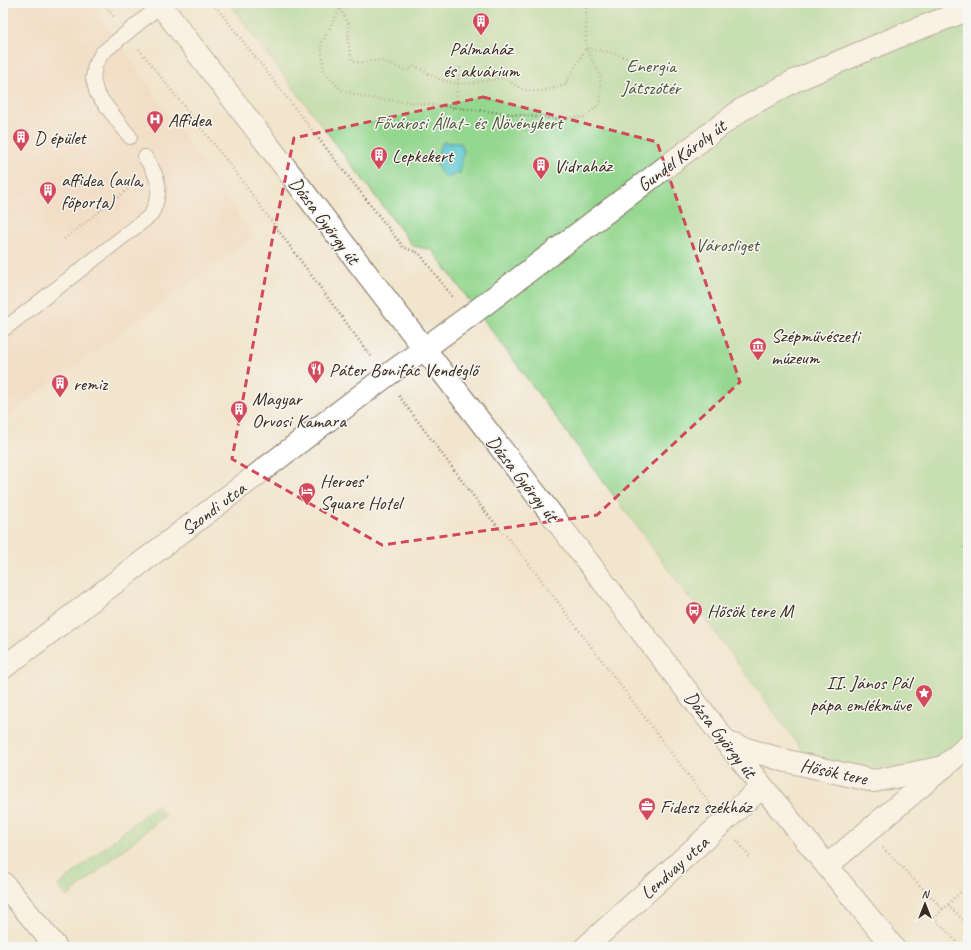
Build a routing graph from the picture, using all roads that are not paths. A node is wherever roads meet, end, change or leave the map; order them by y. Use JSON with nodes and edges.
{"nodes":[{"id":1,"x":160,"y":4,"type":"edge"},
{"id":2,"x":968,"y":10,"type":"edge"},
{"id":3,"x":130,"y":137,"type":"dead end"},
{"id":4,"x":145,"y":157,"type":"dead end"},
{"id":5,"x":3,"y":330,"type":"edge"},
{"id":6,"x":424,"y":349,"type":"junction"},
{"id":7,"x":3,"y":668,"type":"edge"},
{"id":8,"x":727,"y":742,"type":"junction"},
{"id":9,"x":968,"y":746,"type":"edge"},
{"id":10,"x":944,"y":767,"type":"junction"},
{"id":11,"x":762,"y":787,"type":"junction"},
{"id":12,"x":827,"y":866,"type":"junction"},
{"id":13,"x":3,"y":883,"type":"edge"},
{"id":14,"x":56,"y":947,"type":"edge"},
{"id":15,"x":586,"y":947,"type":"edge"},
{"id":16,"x":893,"y":947,"type":"edge"}],
"edges":[{"from":1,"to":3,"type":"lane"},
{"from":1,"to":6,"type":"street","name":"Dózsa György út"},
{"from":2,"to":6,"type":"street","name":"Gundel Károly út"},
{"from":4,"to":5,"type":"lane"},
{"from":6,"to":7,"type":"street","name":"Szondi utca"},
{"from":6,"to":8,"type":"street","name":"Dózsa György út"},
{"from":8,"to":10,"type":"street","name":"Hősök tere"},
{"from":8,"to":11,"type":"street","name":"Dózsa György út"},
{"from":9,"to":10,"type":"street","name":"Hősök tere"},
{"from":10,"to":12,"type":"street","name":"Hősök tere"},
{"from":11,"to":12,"type":"street","name":"Dózsa György út"},
{"from":11,"to":15,"type":"street","name":"Lendvay utca"},
{"from":12,"to":16,"type":"street","name":"Dózsa György út"},
{"from":13,"to":14,"type":"street"}]}
